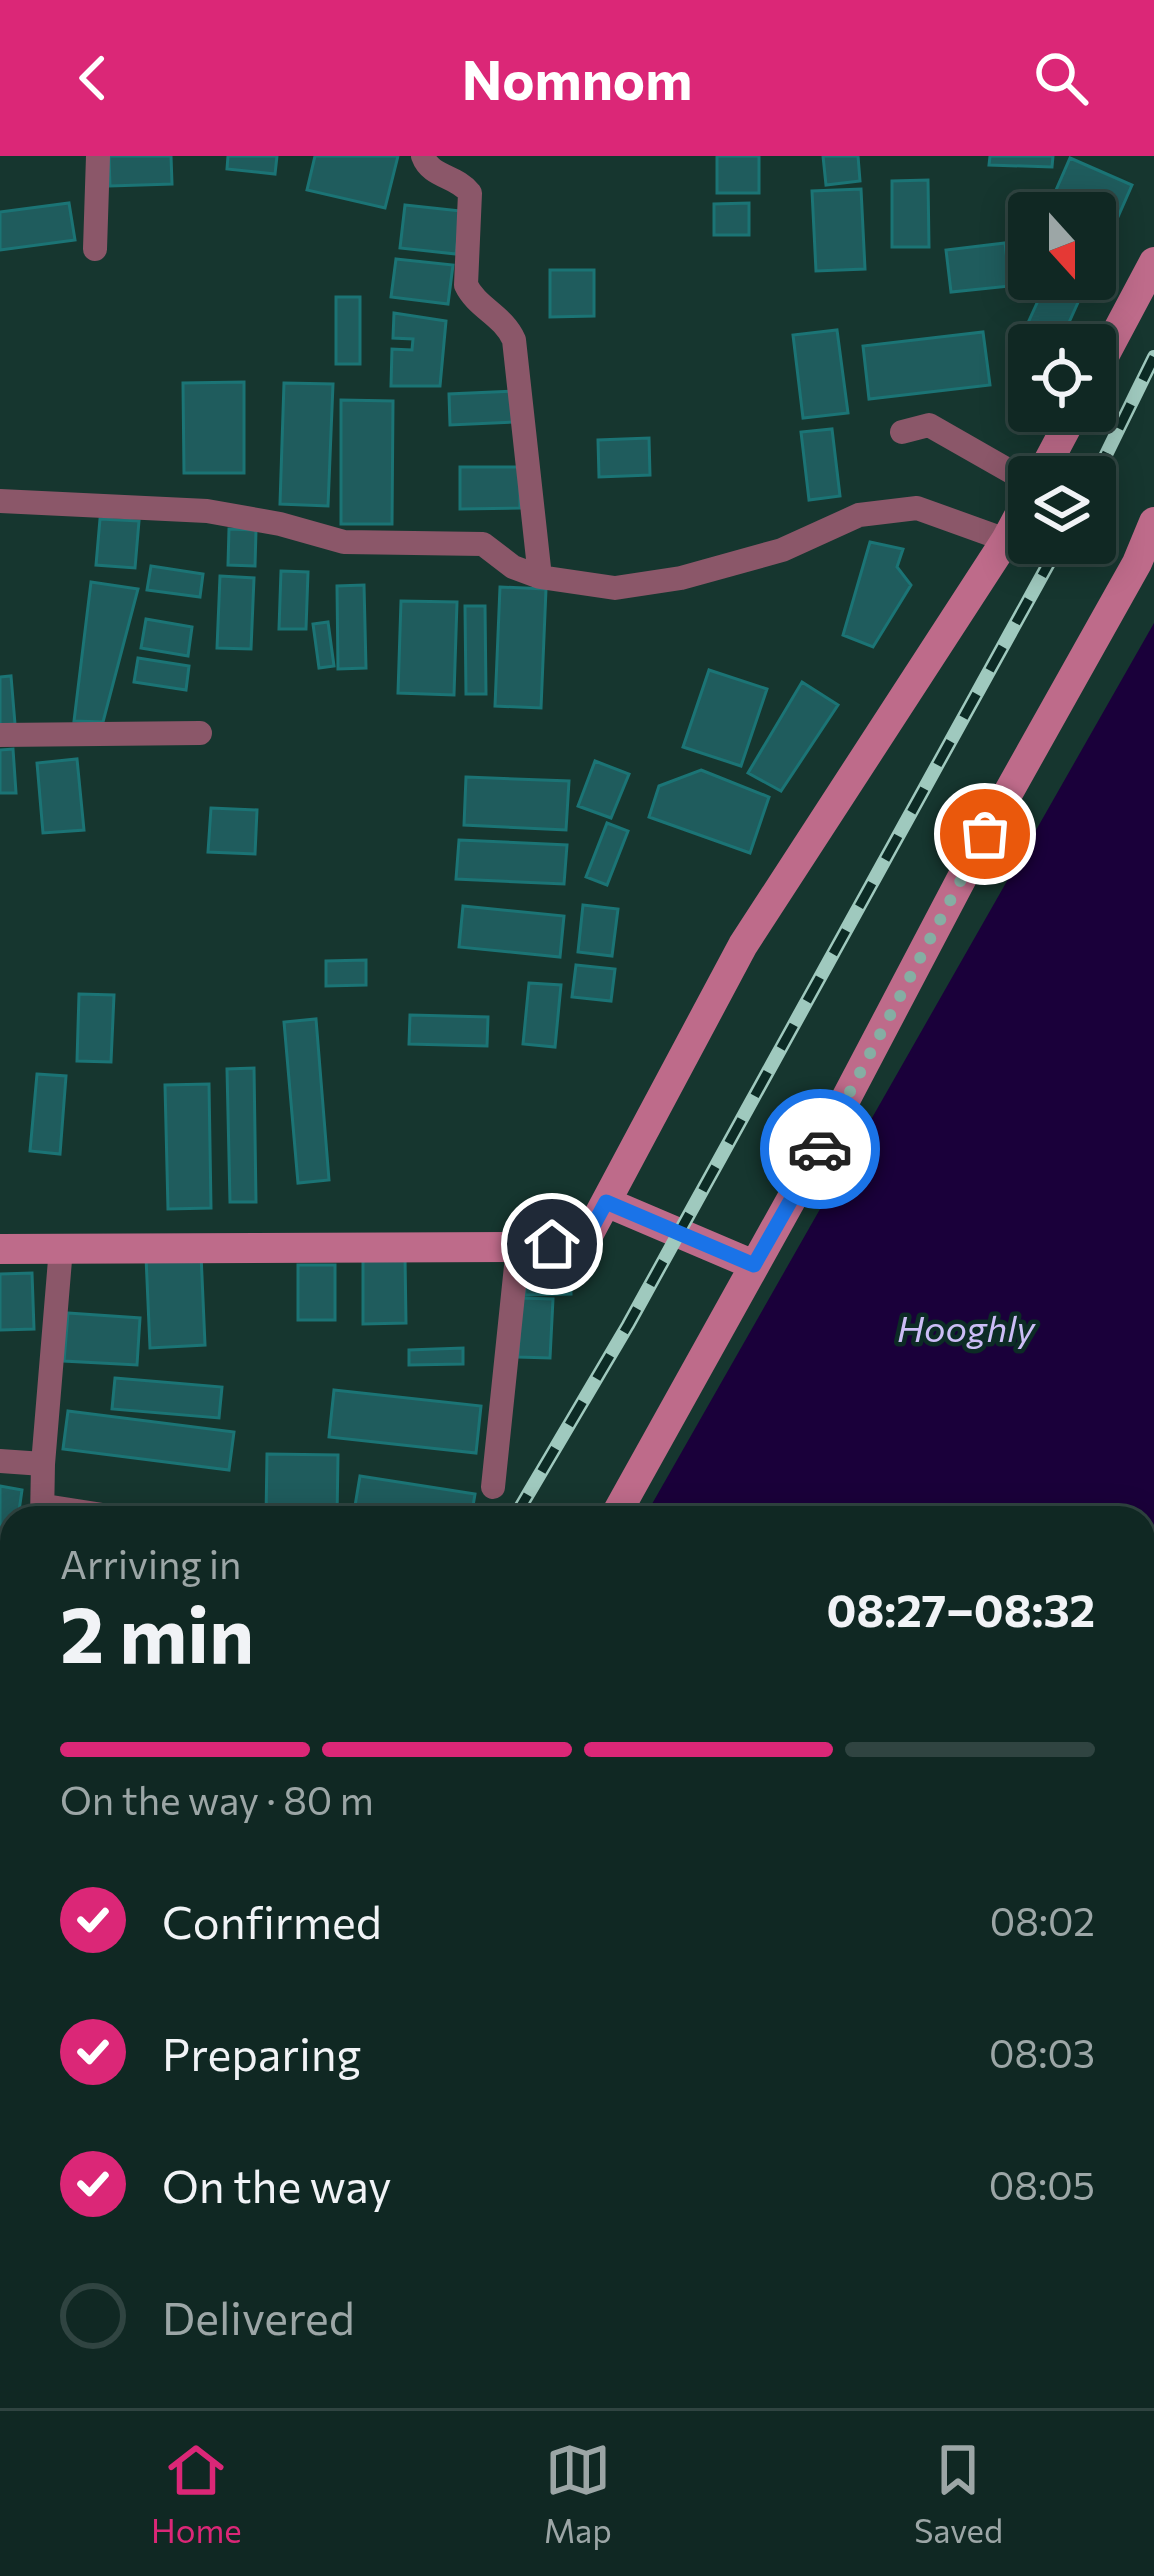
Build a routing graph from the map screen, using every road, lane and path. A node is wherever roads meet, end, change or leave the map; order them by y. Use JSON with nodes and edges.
{"nodes":[{"id":1,"x":98,"y":156,"type":"edge"},
{"id":2,"x":423,"y":156,"type":"edge"},
{"id":3,"x":95,"y":249,"type":"dead end"},
{"id":4,"x":1154,"y":262,"type":"edge"},
{"id":5,"x":1116,"y":333,"type":"edge"},
{"id":6,"x":902,"y":432,"type":"dead end"},
{"id":7,"x":1008,"y":470,"type":"edge"},
{"id":8,"x":0,"y":501,"type":"edge"},
{"id":9,"x":1154,"y":522,"type":"edge"},
{"id":10,"x":1008,"y":536,"type":"edge"},
{"id":11,"x":1006,"y":540,"type":"junction"},
{"id":12,"x":540,"y":577,"type":"junction"},
{"id":13,"x":200,"y":733,"type":"dead end"},
{"id":14,"x":0,"y":735,"type":"edge"},
{"id":15,"x":606,"y":1202,"type":"junction"},
{"id":16,"x":518,"y":1247,"type":"junction"},
{"id":17,"x":61,"y":1248,"type":"junction"},
{"id":18,"x":0,"y":1249,"type":"edge"},
{"id":19,"x":754,"y":1265,"type":"junction"},
{"id":20,"x":0,"y":1460,"type":"edge"},
{"id":21,"x":43,"y":1463,"type":"junction"},
{"id":22,"x":493,"y":1487,"type":"dead end"},
{"id":23,"x":44,"y":1506,"type":"edge"},
{"id":24,"x":621,"y":1506,"type":"edge"}],
"edges":[{"from":1,"to":3,"type":"street"},
{"from":2,"to":12,"type":"street"},
{"from":4,"to":5,"type":"main road"},
{"from":6,"to":7,"type":"street"},
{"from":8,"to":12,"type":"street"},
{"from":9,"to":19,"type":"main road"},
{"from":10,"to":11,"type":"main road"},
{"from":11,"to":12,"type":"street"},
{"from":11,"to":15,"type":"main road"},
{"from":13,"to":14,"type":"street"},
{"from":15,"to":16,"type":"main road"},
{"from":15,"to":19,"type":"main road"},
{"from":16,"to":17,"type":"main road"},
{"from":16,"to":22,"type":"street"},
{"from":17,"to":18,"type":"main road"},
{"from":17,"to":21,"type":"street"},
{"from":19,"to":24,"type":"main road"},
{"from":20,"to":21,"type":"street"},
{"from":21,"to":23,"type":"street"}]}
